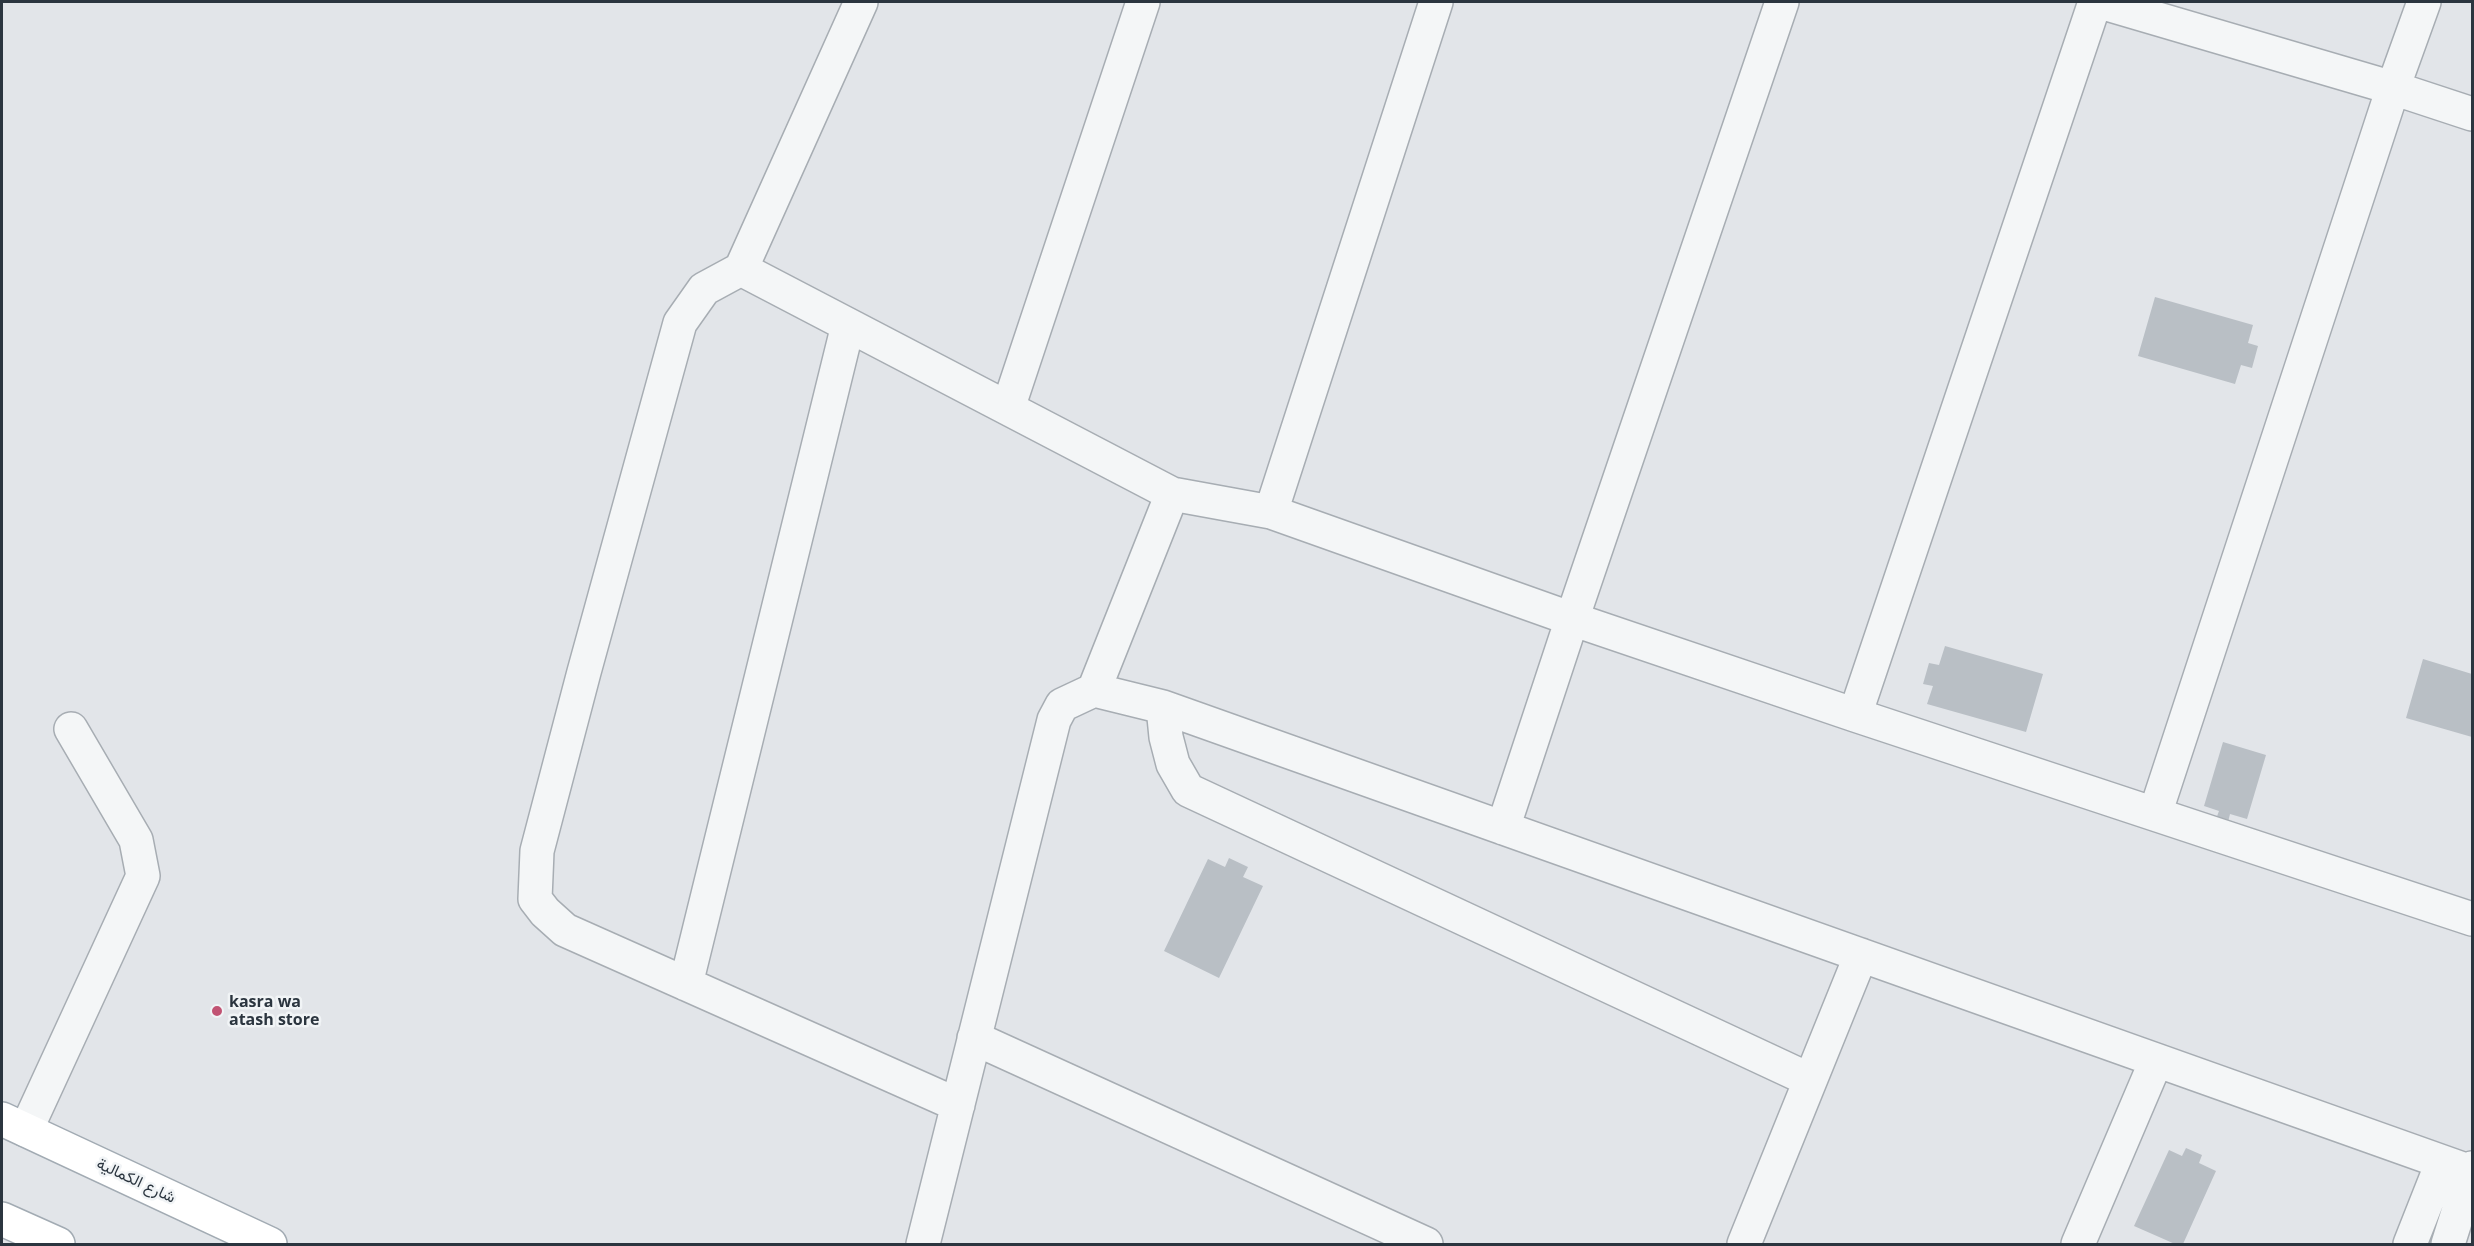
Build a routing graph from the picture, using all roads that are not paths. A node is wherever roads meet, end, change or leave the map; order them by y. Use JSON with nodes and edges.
{"nodes":[{"id":1,"x":861,"y":2,"type":"edge"},
{"id":2,"x":1143,"y":2,"type":"edge"},
{"id":3,"x":1436,"y":2,"type":"edge"},
{"id":4,"x":1782,"y":2,"type":"edge"},
{"id":5,"x":2097,"y":2,"type":"edge"},
{"id":6,"x":2424,"y":2,"type":"edge"},
{"id":7,"x":2393,"y":88,"type":"junction"},
{"id":8,"x":2472,"y":114,"type":"edge"},
{"id":9,"x":741,"y":269,"type":"junction"},
{"id":10,"x":848,"y":325,"type":"junction"},
{"id":11,"x":1008,"y":408,"type":"junction"},
{"id":12,"x":1172,"y":494,"type":"junction"},
{"id":13,"x":1271,"y":512,"type":"junction"},
{"id":14,"x":1572,"y":619,"type":"junction"},
{"id":15,"x":1094,"y":690,"type":"junction"},
{"id":16,"x":1163,"y":707,"type":"junction"},
{"id":17,"x":1855,"y":715,"type":"junction"},
{"id":18,"x":71,"y":729,"type":"dead end"},
{"id":19,"x":2155,"y":814,"type":"junction"},
{"id":20,"x":1503,"y":828,"type":"junction"},
{"id":21,"x":2472,"y":919,"type":"edge"},
{"id":22,"x":1861,"y":955,"type":"junction"},
{"id":23,"x":686,"y":984,"type":"junction"},
{"id":24,"x":974,"y":1038,"type":"junction"},
{"id":25,"x":2156,"y":1060,"type":"junction"},
{"id":26,"x":1810,"y":1080,"type":"junction"},
{"id":27,"x":958,"y":1105,"type":"junction"},
{"id":28,"x":14,"y":1124,"type":"edge"},
{"id":29,"x":2462,"y":1168,"type":"edge"},
{"id":30,"x":2,"y":1219,"type":"edge"},
{"id":31,"x":58,"y":1245,"type":"edge"},
{"id":32,"x":270,"y":1245,"type":"edge"},
{"id":33,"x":923,"y":1245,"type":"edge"},
{"id":34,"x":1426,"y":1245,"type":"edge"},
{"id":35,"x":1744,"y":1245,"type":"edge"},
{"id":36,"x":2078,"y":1245,"type":"edge"},
{"id":37,"x":2410,"y":1245,"type":"edge"},
{"id":38,"x":2448,"y":1245,"type":"edge"}],
"edges":[{"from":1,"to":9,"type":"street"},
{"from":2,"to":11,"type":"street"},
{"from":3,"to":13,"type":"street"},
{"from":4,"to":14,"type":"street"},
{"from":5,"to":7,"type":"street"},
{"from":5,"to":17,"type":"street"},
{"from":6,"to":7,"type":"street"},
{"from":7,"to":8,"type":"street"},
{"from":7,"to":19,"type":"street"},
{"from":9,"to":10,"type":"street"},
{"from":9,"to":23,"type":"street"},
{"from":10,"to":11,"type":"street"},
{"from":10,"to":23,"type":"street"},
{"from":11,"to":12,"type":"street"},
{"from":12,"to":13,"type":"street"},
{"from":12,"to":15,"type":"street"},
{"from":13,"to":14,"type":"street"},
{"from":14,"to":17,"type":"street"},
{"from":14,"to":20,"type":"street"},
{"from":15,"to":16,"type":"street"},
{"from":15,"to":24,"type":"street"},
{"from":16,"to":20,"type":"street"},
{"from":16,"to":26,"type":"street"},
{"from":17,"to":19,"type":"street"},
{"from":18,"to":28,"type":"street"},
{"from":19,"to":21,"type":"street"},
{"from":20,"to":22,"type":"street"},
{"from":22,"to":25,"type":"street"},
{"from":22,"to":26,"type":"street"},
{"from":23,"to":27,"type":"street"},
{"from":24,"to":27,"type":"street"},
{"from":24,"to":34,"type":"street"},
{"from":25,"to":29,"type":"street"},
{"from":25,"to":36,"type":"street"},
{"from":26,"to":35,"type":"street"},
{"from":27,"to":33,"type":"street"},
{"from":28,"to":32,"type":"main road","name":"شارع الكمالية"},
{"from":29,"to":37,"type":"street"},
{"from":29,"to":38,"type":"street"},
{"from":30,"to":31,"type":"main road"}]}
